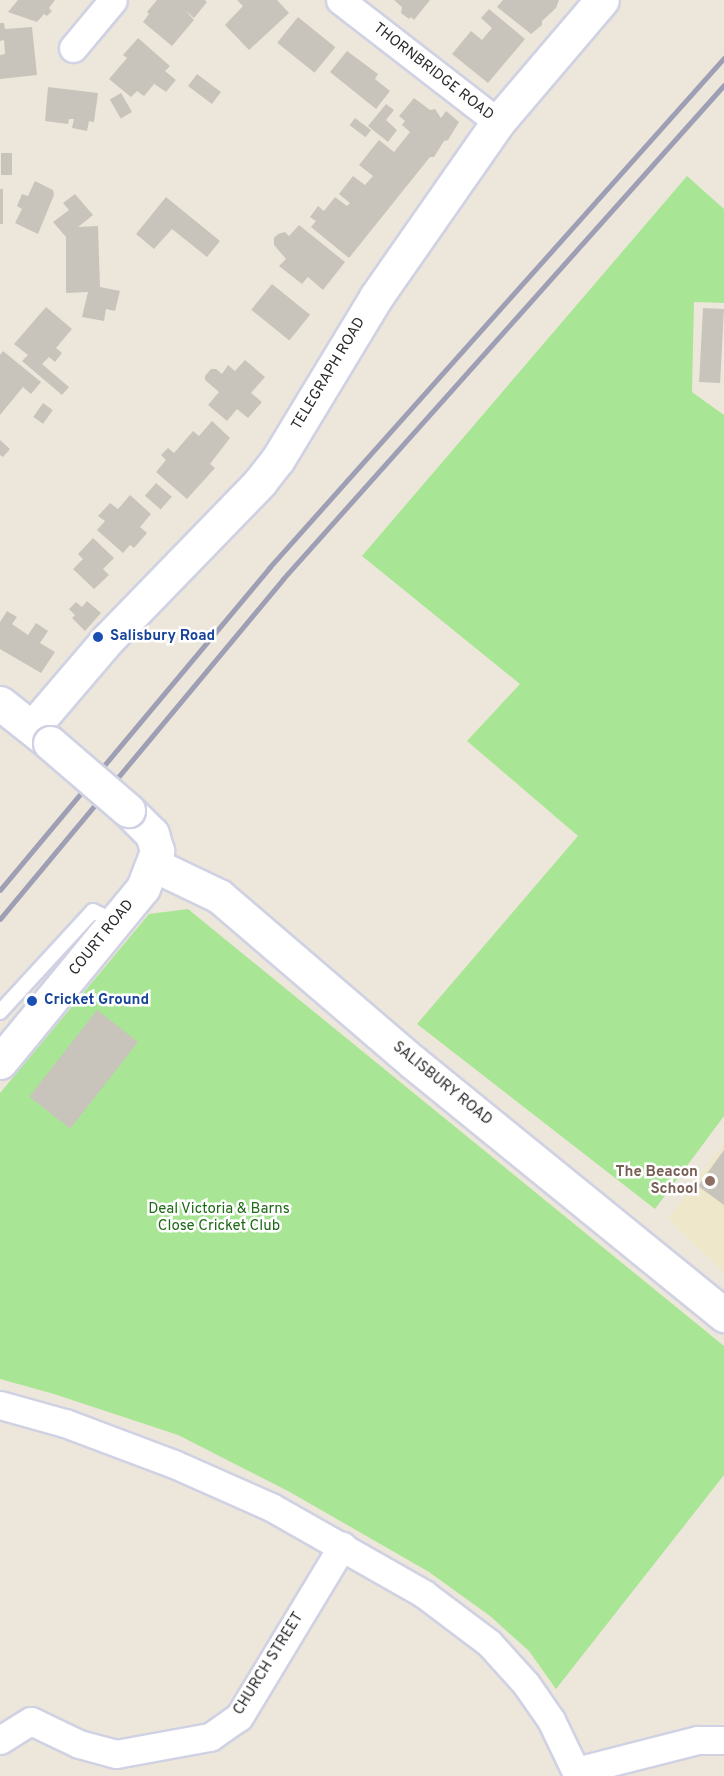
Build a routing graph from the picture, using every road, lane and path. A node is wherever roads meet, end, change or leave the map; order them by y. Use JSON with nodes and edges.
{"nodes":[{"id":1,"x":113,"y":0,"type":"edge"},
{"id":2,"x":340,"y":0,"type":"edge"},
{"id":3,"x":602,"y":0,"type":"edge"},
{"id":4,"x":73,"y":48,"type":"dead end"},
{"id":5,"x":498,"y":122,"type":"junction"},
{"id":6,"x":0,"y":703,"type":"edge"},
{"id":7,"x":41,"y":735,"type":"junction"},
{"id":8,"x":154,"y":865,"type":"junction"},
{"id":9,"x":116,"y":922,"type":"junction"},
{"id":10,"x":0,"y":1012,"type":"edge"},
{"id":11,"x":1,"y":1059,"type":"edge"},
{"id":12,"x":724,"y":1315,"type":"edge"},
{"id":13,"x":0,"y":1405,"type":"edge"},
{"id":14,"x":342,"y":1546,"type":"junction"},
{"id":15,"x":0,"y":1740,"type":"edge"},
{"id":16,"x":724,"y":1740,"type":"edge"},
{"id":17,"x":577,"y":1773,"type":"edge"}],
"edges":[{"from":1,"to":4,"type":"street"},
{"from":2,"to":5,"type":"street","name":"THORNBRIDGE ROAD"},
{"from":3,"to":5,"type":"street","name":"TELEGRAPH ROAD"},
{"from":5,"to":7,"type":"street","name":"TELEGRAPH ROAD"},
{"from":6,"to":7,"type":"street"},
{"from":7,"to":8,"type":"street","bridge":true},
{"from":8,"to":9,"type":"street","name":"COURT ROAD"},
{"from":8,"to":12,"type":"street","name":"SALISBURY ROAD"},
{"from":9,"to":10,"type":"lane"},
{"from":9,"to":11,"type":"street","name":"COURT ROAD"},
{"from":13,"to":14,"type":"street"},
{"from":14,"to":15,"type":"street","name":"CHURCH STREET"},
{"from":14,"to":17,"type":"street"},
{"from":16,"to":17,"type":"street"}]}
